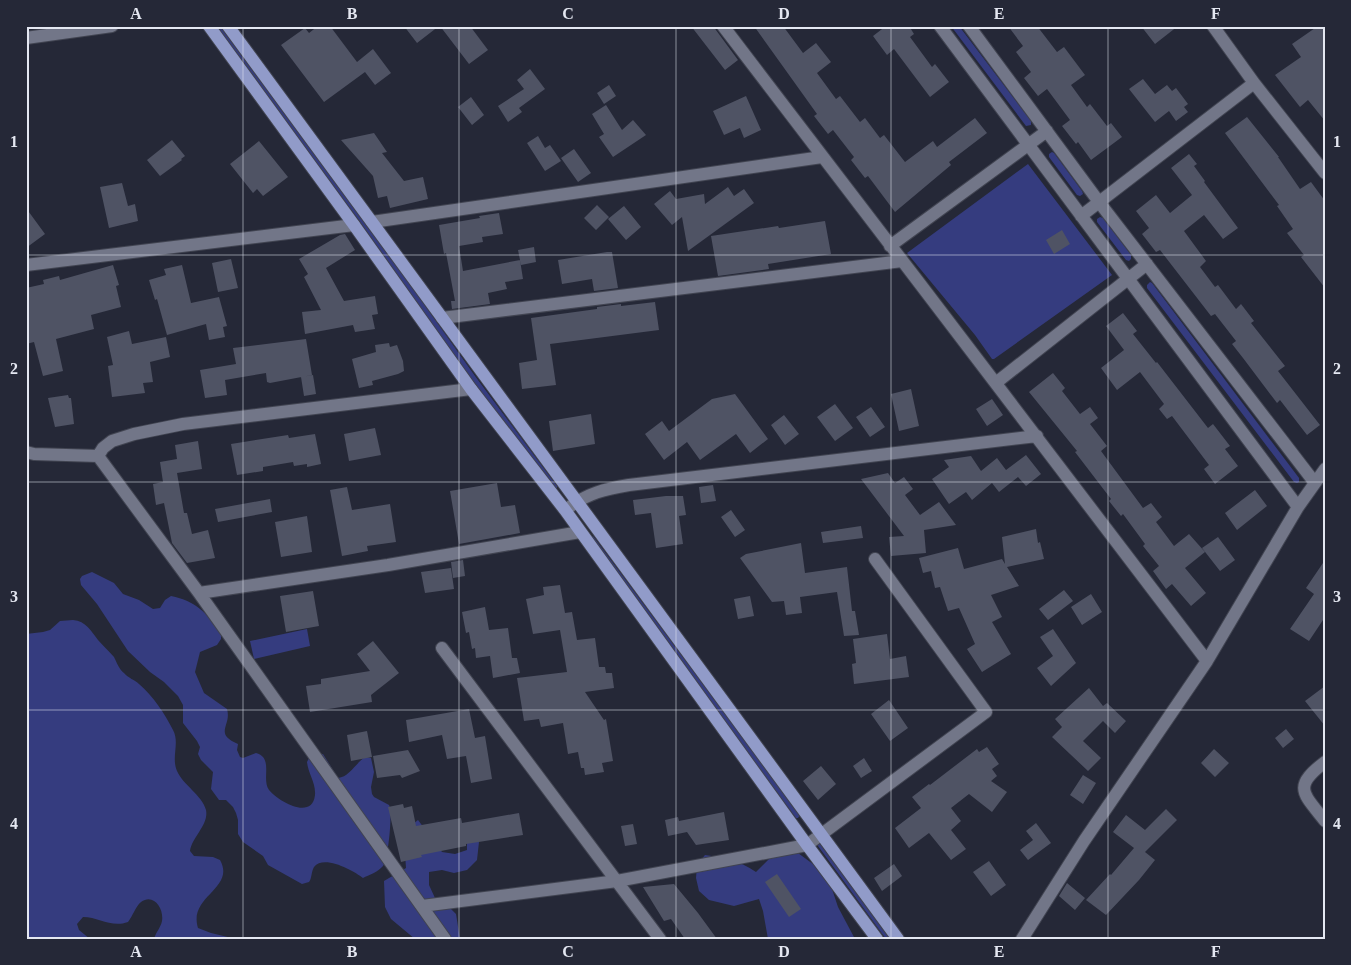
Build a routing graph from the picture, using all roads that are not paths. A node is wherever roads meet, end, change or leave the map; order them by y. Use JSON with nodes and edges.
{"nodes":[{"id":1,"x":112,"y":26,"type":"edge"},
{"id":2,"x":209,"y":26,"type":"edge"},
{"id":3,"x":228,"y":26,"type":"edge"},
{"id":4,"x":723,"y":26,"type":"edge"},
{"id":5,"x":940,"y":26,"type":"edge"},
{"id":6,"x":969,"y":26,"type":"edge"},
{"id":7,"x":1213,"y":26,"type":"edge"},
{"id":8,"x":26,"y":38,"type":"edge"},
{"id":9,"x":1254,"y":83,"type":"junction"},
{"id":10,"x":1046,"y":130,"type":"junction"},
{"id":11,"x":1028,"y":145,"type":"junction"},
{"id":12,"x":822,"y":157,"type":"junction"},
{"id":13,"x":1325,"y":173,"type":"edge"},
{"id":14,"x":1099,"y":202,"type":"junction"},
{"id":15,"x":1081,"y":216,"type":"junction"},
{"id":16,"x":372,"y":222,"type":"junction"},
{"id":17,"x":354,"y":224,"type":"junction"},
{"id":18,"x":890,"y":246,"type":"junction"},
{"id":19,"x":902,"y":261,"type":"junction"},
{"id":20,"x":1147,"y":264,"type":"junction"},
{"id":21,"x":26,"y":265,"type":"edge"},
{"id":22,"x":1128,"y":279,"type":"junction"},
{"id":23,"x":442,"y":318,"type":"junction"},
{"id":24,"x":997,"y":382,"type":"junction"},
{"id":25,"x":471,"y":390,"type":"junction"},
{"id":26,"x":1037,"y":436,"type":"junction"},
{"id":27,"x":26,"y":452,"type":"edge"},
{"id":28,"x":98,"y":456,"type":"junction"},
{"id":29,"x":1325,"y":469,"type":"edge"},
{"id":30,"x":1315,"y":483,"type":"junction"},
{"id":31,"x":578,"y":501,"type":"junction"},
{"id":32,"x":1298,"y":507,"type":"junction"},
{"id":33,"x":565,"y":510,"type":"junction"},
{"id":34,"x":580,"y":532,"type":"junction"},
{"id":35,"x":875,"y":558,"type":"dead end"},
{"id":36,"x":199,"y":593,"type":"junction"},
{"id":37,"x":442,"y":648,"type":"dead end"},
{"id":38,"x":1207,"y":661,"type":"junction"},
{"id":39,"x":1325,"y":762,"type":"edge"},
{"id":40,"x":1325,"y":821,"type":"edge"},
{"id":41,"x":821,"y":834,"type":"junction"},
{"id":42,"x":807,"y":845,"type":"junction"},
{"id":43,"x":617,"y":881,"type":"junction"},
{"id":44,"x":422,"y":906,"type":"junction"},
{"id":45,"x":445,"y":939,"type":"edge"},
{"id":46,"x":660,"y":939,"type":"edge"},
{"id":47,"x":877,"y":939,"type":"edge"},
{"id":48,"x":898,"y":939,"type":"edge"},
{"id":49,"x":1022,"y":939,"type":"edge"}],
"edges":[{"from":1,"to":8,"type":"street"},
{"from":2,"to":17,"type":"main road"},
{"from":3,"to":16,"type":"main road"},
{"from":4,"to":12,"type":"street"},
{"from":5,"to":11,"type":"street"},
{"from":6,"to":10,"type":"street"},
{"from":7,"to":9,"type":"street"},
{"from":9,"to":13,"type":"street"},
{"from":9,"to":14,"type":"street"},
{"from":10,"to":11,"type":"street"},
{"from":10,"to":14,"type":"street"},
{"from":11,"to":15,"type":"street"},
{"from":11,"to":18,"type":"street"},
{"from":12,"to":16,"type":"street"},
{"from":12,"to":18,"type":"street"},
{"from":14,"to":15,"type":"street"},
{"from":14,"to":20,"type":"street"},
{"from":15,"to":22,"type":"street"},
{"from":16,"to":23,"type":"main road"},
{"from":17,"to":21,"type":"street"},
{"from":17,"to":25,"type":"main road"},
{"from":18,"to":19,"type":"street"},
{"from":19,"to":23,"type":"street"},
{"from":19,"to":24,"type":"street"},
{"from":20,"to":22,"type":"street"},
{"from":20,"to":30,"type":"street"},
{"from":22,"to":24,"type":"street"},
{"from":22,"to":32,"type":"street"},
{"from":23,"to":31,"type":"main road"},
{"from":24,"to":26,"type":"street"},
{"from":25,"to":28,"type":"street"},
{"from":25,"to":33,"type":"main road"},
{"from":26,"to":31,"type":"street"},
{"from":26,"to":38,"type":"street"},
{"from":27,"to":28,"type":"street"},
{"from":28,"to":36,"type":"street"},
{"from":29,"to":30,"type":"street"},
{"from":30,"to":32,"type":"street"},
{"from":31,"to":33,"type":"street"},
{"from":31,"to":41,"type":"main road"},
{"from":32,"to":38,"type":"street"},
{"from":33,"to":34,"type":"main road"},
{"from":34,"to":36,"type":"street"},
{"from":34,"to":42,"type":"main road"},
{"from":35,"to":41,"type":"street"},
{"from":36,"to":44,"type":"street"},
{"from":37,"to":43,"type":"street"},
{"from":38,"to":49,"type":"street"},
{"from":39,"to":40,"type":"street"},
{"from":41,"to":42,"type":"street"},
{"from":41,"to":48,"type":"main road"},
{"from":42,"to":43,"type":"street"},
{"from":42,"to":47,"type":"main road"},
{"from":43,"to":44,"type":"street"},
{"from":43,"to":46,"type":"street"},
{"from":44,"to":45,"type":"street"}]}
